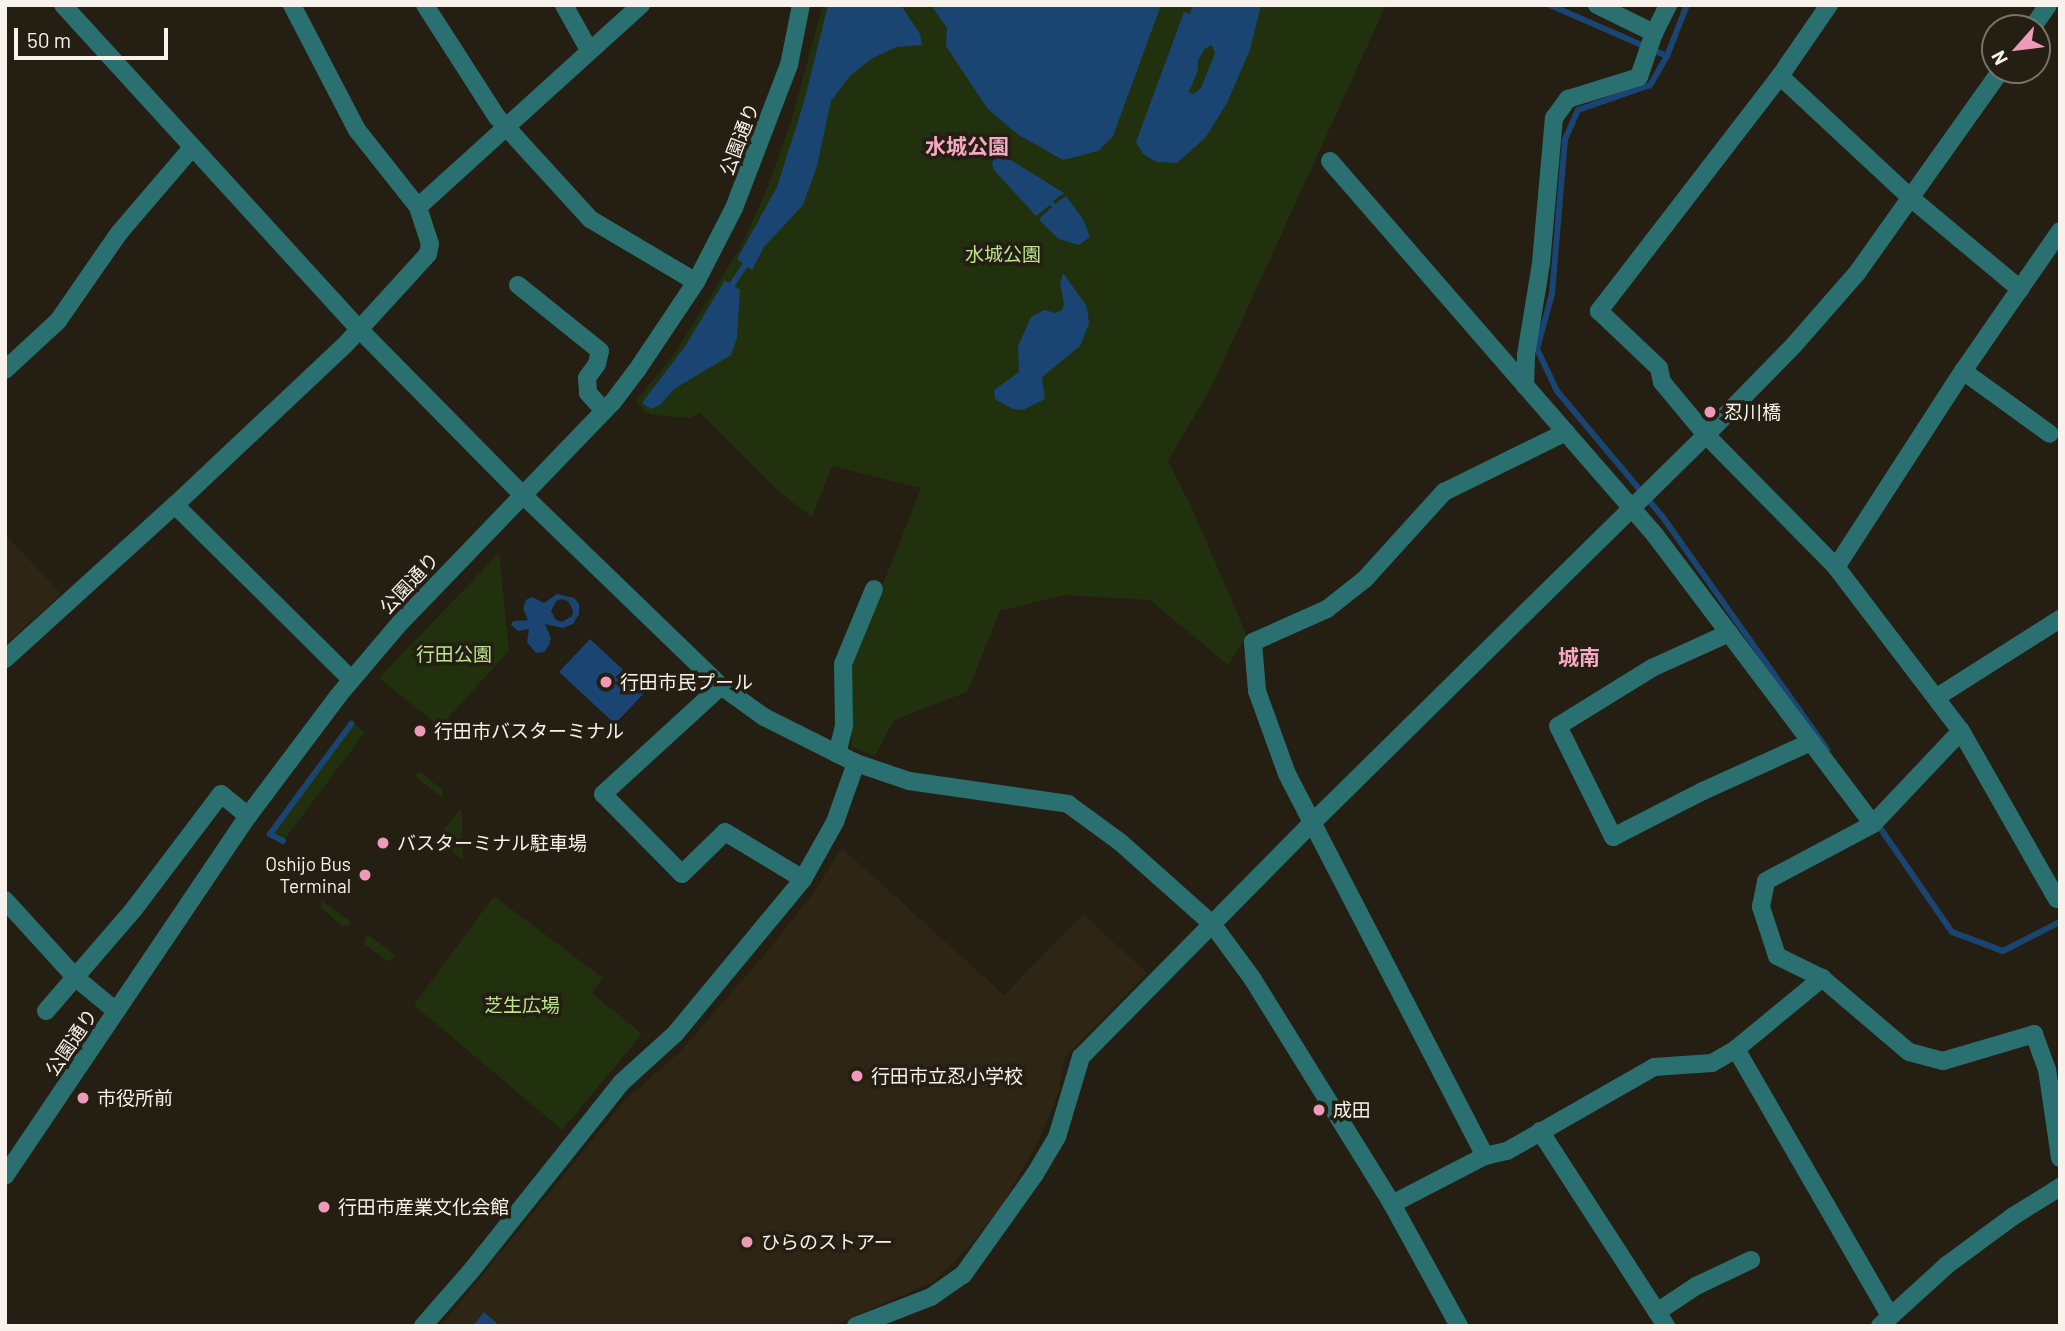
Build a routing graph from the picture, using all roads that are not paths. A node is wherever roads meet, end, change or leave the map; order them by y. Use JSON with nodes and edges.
{"nodes":[{"id":1,"x":62,"y":5,"type":"edge"},
{"id":2,"x":292,"y":5,"type":"edge"},
{"id":3,"x":425,"y":5,"type":"edge"},
{"id":4,"x":565,"y":5,"type":"edge"},
{"id":5,"x":641,"y":5,"type":"edge"},
{"id":6,"x":802,"y":5,"type":"edge"},
{"id":7,"x":1597,"y":5,"type":"edge"},
{"id":8,"x":1668,"y":5,"type":"edge"},
{"id":9,"x":1829,"y":5,"type":"edge"},
{"id":10,"x":1654,"y":33,"type":"junction"},
{"id":11,"x":589,"y":50,"type":"junction"},
{"id":12,"x":1780,"y":76,"type":"junction"},
{"id":13,"x":1991,"y":84,"type":"edge"},
{"id":14,"x":506,"y":127,"type":"junction"},
{"id":15,"x":191,"y":149,"type":"junction"},
{"id":16,"x":1330,"y":161,"type":"dead end"},
{"id":17,"x":1912,"y":199,"type":"junction"},
{"id":18,"x":418,"y":206,"type":"junction"},
{"id":19,"x":2060,"y":231,"type":"edge"},
{"id":20,"x":696,"y":282,"type":"junction"},
{"id":21,"x":518,"y":285,"type":"dead end"},
{"id":22,"x":2020,"y":289,"type":"junction"},
{"id":23,"x":360,"y":330,"type":"junction"},
{"id":24,"x":5,"y":370,"type":"edge"},
{"id":25,"x":1963,"y":371,"type":"junction"},
{"id":26,"x":1525,"y":386,"type":"junction"},
{"id":27,"x":604,"y":411,"type":"junction"},
{"id":28,"x":1566,"y":432,"type":"junction"},
{"id":29,"x":2050,"y":434,"type":"dead end"},
{"id":30,"x":1706,"y":435,"type":"junction"},
{"id":31,"x":522,"y":494,"type":"junction"},
{"id":32,"x":175,"y":505,"type":"junction"},
{"id":33,"x":1632,"y":506,"type":"junction"},
{"id":34,"x":1836,"y":567,"type":"junction"},
{"id":35,"x":874,"y":589,"type":"dead end"},
{"id":36,"x":2060,"y":619,"type":"edge"},
{"id":37,"x":1729,"y":633,"type":"junction"},
{"id":38,"x":5,"y":659,"type":"edge"},
{"id":39,"x":351,"y":679,"type":"junction"},
{"id":40,"x":720,"y":686,"type":"junction"},
{"id":41,"x":1937,"y":697,"type":"junction"},
{"id":42,"x":1961,"y":731,"type":"junction"},
{"id":43,"x":1811,"y":742,"type":"junction"},
{"id":44,"x":837,"y":754,"type":"junction"},
{"id":45,"x":856,"y":763,"type":"junction"},
{"id":46,"x":248,"y":816,"type":"junction"},
{"id":47,"x":1314,"y":821,"type":"junction"},
{"id":48,"x":1873,"y":824,"type":"junction"},
{"id":49,"x":803,"y":879,"type":"junction"},
{"id":50,"x":2060,"y":898,"type":"edge"},
{"id":51,"x":5,"y":900,"type":"edge"},
{"id":52,"x":1213,"y":925,"type":"junction"},
{"id":53,"x":76,"y":978,"type":"junction"},
{"id":54,"x":1822,"y":978,"type":"junction"},
{"id":55,"x":46,"y":1011,"type":"dead end"},
{"id":56,"x":117,"y":1011,"type":"junction"},
{"id":57,"x":1735,"y":1049,"type":"junction"},
{"id":58,"x":2055,"y":1096,"type":"edge"},
{"id":59,"x":1541,"y":1131,"type":"junction"},
{"id":60,"x":1485,"y":1156,"type":"junction"},
{"id":61,"x":2060,"y":1158,"type":"edge"},
{"id":62,"x":5,"y":1176,"type":"edge"},
{"id":63,"x":2060,"y":1187,"type":"edge"},
{"id":64,"x":1392,"y":1204,"type":"junction"},
{"id":65,"x":1751,"y":1260,"type":"dead end"},
{"id":66,"x":1662,"y":1319,"type":"edge"},
{"id":67,"x":1885,"y":1321,"type":"edge"},
{"id":68,"x":423,"y":1326,"type":"edge"},
{"id":69,"x":856,"y":1326,"type":"edge"},
{"id":70,"x":1459,"y":1326,"type":"edge"}],
"edges":[{"from":1,"to":15,"type":"street"},
{"from":2,"to":18,"type":"street"},
{"from":3,"to":14,"type":"street"},
{"from":4,"to":11,"type":"street"},
{"from":5,"to":11,"type":"street"},
{"from":6,"to":20,"type":"street","name":"公園通り"},
{"from":7,"to":10,"type":"street"},
{"from":8,"to":10,"type":"street"},
{"from":9,"to":12,"type":"street"},
{"from":10,"to":26,"type":"street"},
{"from":11,"to":14,"type":"street"},
{"from":12,"to":17,"type":"street"},
{"from":12,"to":30,"type":"street"},
{"from":13,"to":17,"type":"street"},
{"from":14,"to":18,"type":"street"},
{"from":14,"to":20,"type":"street"},
{"from":15,"to":23,"type":"street"},
{"from":15,"to":24,"type":"street"},
{"from":16,"to":26,"type":"street"},
{"from":17,"to":22,"type":"street"},
{"from":17,"to":30,"type":"street"},
{"from":18,"to":23,"type":"street"},
{"from":19,"to":22,"type":"street"},
{"from":20,"to":27,"type":"street","name":"公園通り"},
{"from":21,"to":27,"type":"street"},
{"from":22,"to":25,"type":"street"},
{"from":23,"to":31,"type":"street"},
{"from":23,"to":32,"type":"street"},
{"from":25,"to":29,"type":"street"},
{"from":25,"to":34,"type":"street"},
{"from":26,"to":28,"type":"street"},
{"from":27,"to":31,"type":"street","name":"公園通り"},
{"from":28,"to":33,"type":"street"},
{"from":28,"to":47,"type":"street"},
{"from":30,"to":33,"type":"street"},
{"from":30,"to":34,"type":"street"},
{"from":31,"to":39,"type":"street","name":"公園通り"},
{"from":31,"to":40,"type":"street"},
{"from":32,"to":38,"type":"street"},
{"from":32,"to":39,"type":"street"},
{"from":33,"to":37,"type":"street"},
{"from":33,"to":47,"type":"street"},
{"from":34,"to":41,"type":"street"},
{"from":35,"to":44,"type":"street"},
{"from":36,"to":41,"type":"street"},
{"from":37,"to":43,"type":"street"},
{"from":37,"to":43,"type":"street"},
{"from":39,"to":46,"type":"street","name":"公園通り"},
{"from":40,"to":44,"type":"street"},
{"from":40,"to":49,"type":"street"},
{"from":41,"to":42,"type":"street"},
{"from":42,"to":48,"type":"street"},
{"from":42,"to":50,"type":"street"},
{"from":43,"to":48,"type":"street"},
{"from":44,"to":45,"type":"street"},
{"from":45,"to":49,"type":"street"},
{"from":45,"to":52,"type":"street"},
{"from":46,"to":53,"type":"street"},
{"from":46,"to":56,"type":"street","name":"公園通り"},
{"from":47,"to":52,"type":"street"},
{"from":47,"to":60,"type":"street"},
{"from":48,"to":54,"type":"street"},
{"from":49,"to":68,"type":"street"},
{"from":51,"to":53,"type":"street"},
{"from":52,"to":64,"type":"street"},
{"from":52,"to":69,"type":"street"},
{"from":53,"to":55,"type":"street"},
{"from":53,"to":56,"type":"street"},
{"from":54,"to":57,"type":"street"},
{"from":54,"to":58,"type":"street"},
{"from":56,"to":62,"type":"street","name":"公園通り"},
{"from":57,"to":59,"type":"street"},
{"from":57,"to":67,"type":"street"},
{"from":58,"to":61,"type":"street"},
{"from":59,"to":60,"type":"street"},
{"from":59,"to":66,"type":"street"},
{"from":60,"to":64,"type":"street"},
{"from":63,"to":67,"type":"street"},
{"from":64,"to":70,"type":"street"},
{"from":65,"to":66,"type":"street"}]}
